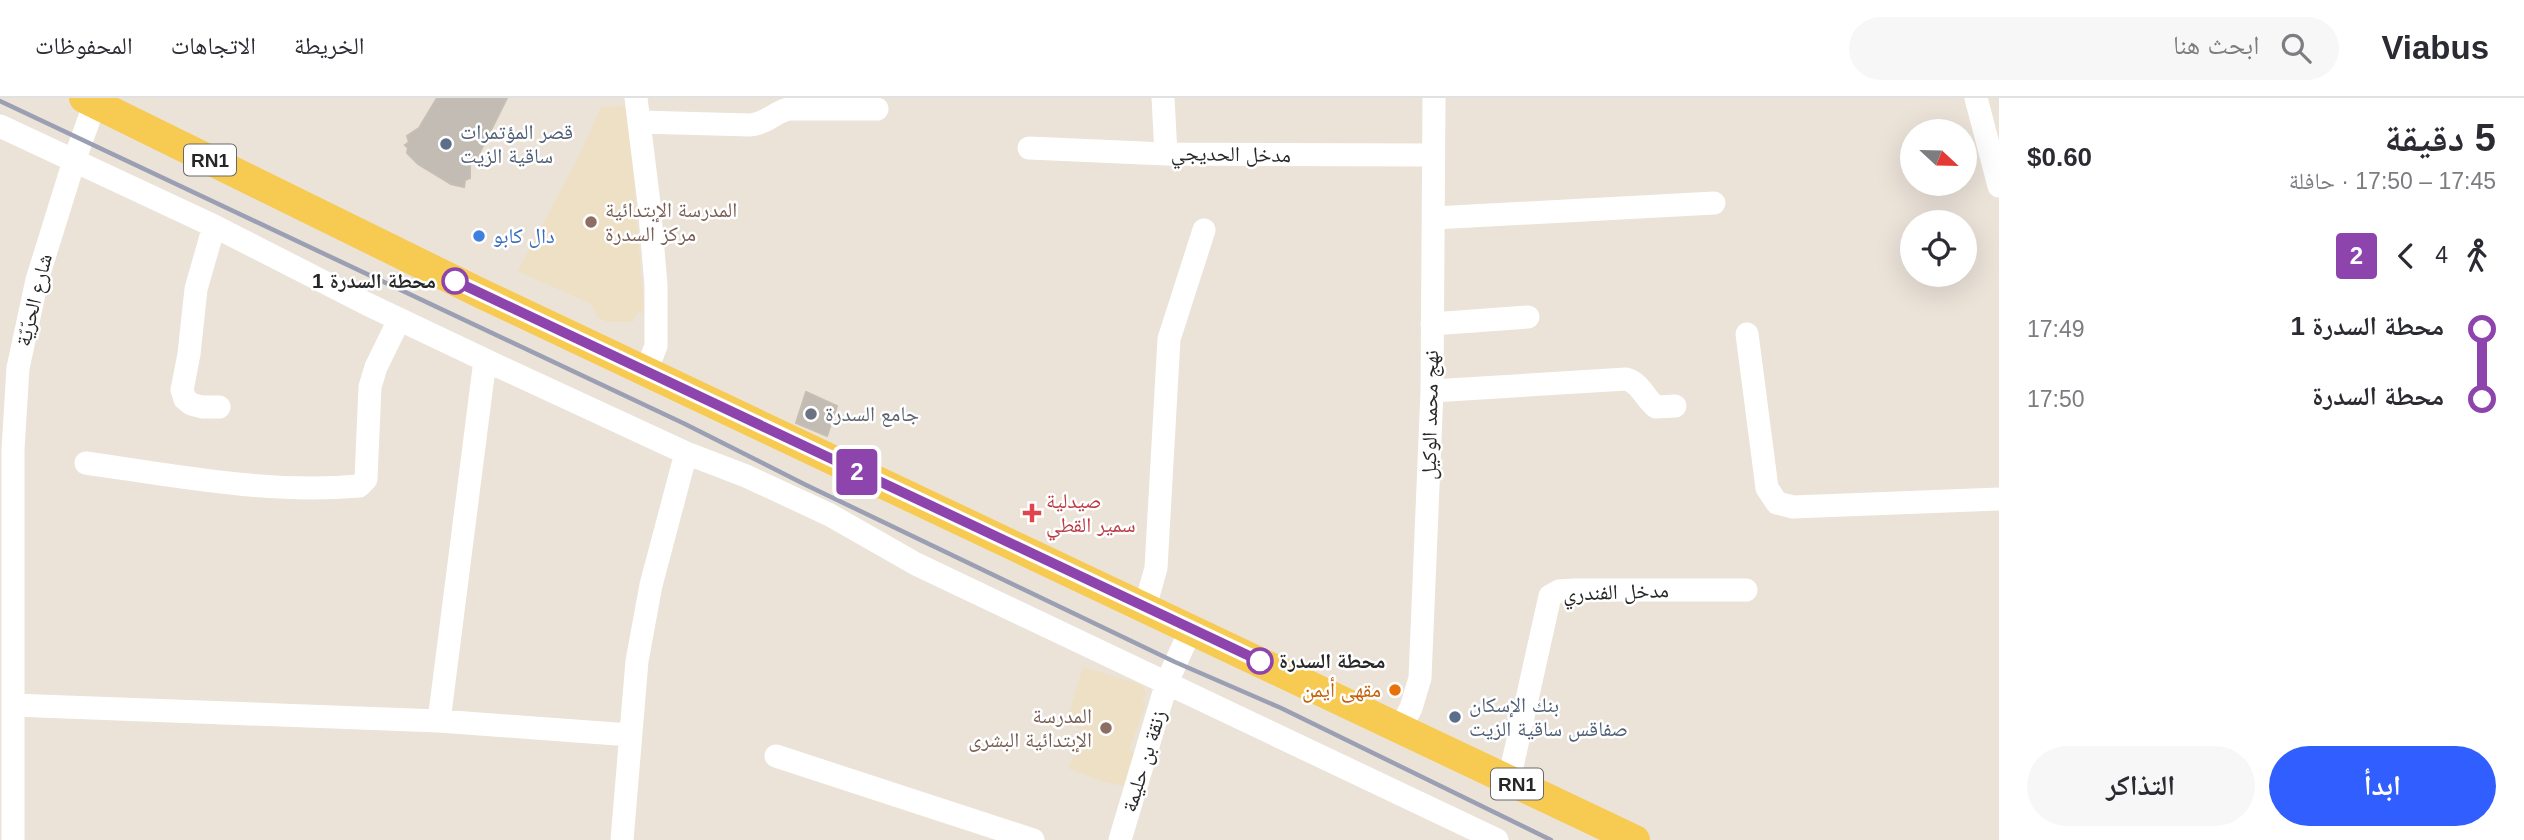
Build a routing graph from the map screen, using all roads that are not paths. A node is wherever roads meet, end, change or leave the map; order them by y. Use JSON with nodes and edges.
{"nodes":[{"id":1,"x":636,"y":98,"type":"edge"},
{"id":2,"x":1163,"y":98,"type":"edge"},
{"id":3,"x":1434,"y":98,"type":"edge"},
{"id":4,"x":1441,"y":98,"type":"edge"},
{"id":5,"x":1976,"y":98,"type":"edge"},
{"id":6,"x":90,"y":101,"type":"edge"},
{"id":7,"x":877,"y":109,"type":"dead end"},
{"id":8,"x":640,"y":122,"type":"junction"},
{"id":9,"x":0,"y":126,"type":"edge"},
{"id":10,"x":1029,"y":148,"type":"dead end"},
{"id":11,"x":1166,"y":154,"type":"junction"},
{"id":12,"x":1433,"y":155,"type":"junction"},
{"id":13,"x":74,"y":161,"type":"junction"},
{"id":14,"x":1999,"y":186,"type":"edge"},
{"id":15,"x":1714,"y":203,"type":"dead end"},
{"id":16,"x":1434,"y":218,"type":"junction"},
{"id":17,"x":214,"y":226,"type":"junction"},
{"id":18,"x":1204,"y":230,"type":"dead end"},
{"id":19,"x":1528,"y":317,"type":"dead end"},
{"id":20,"x":399,"y":320,"type":"junction"},
{"id":21,"x":1432,"y":324,"type":"junction"},
{"id":22,"x":1747,"y":334,"type":"dead end"},
{"id":23,"x":485,"y":360,"type":"junction"},
{"id":24,"x":646,"y":372,"type":"junction"},
{"id":25,"x":1432,"y":391,"type":"junction"},
{"id":26,"x":1675,"y":406,"type":"dead end"},
{"id":27,"x":219,"y":407,"type":"dead end"},
{"id":28,"x":7,"y":449,"type":"edge"},
{"id":29,"x":686,"y":453,"type":"junction"},
{"id":30,"x":86,"y":463,"type":"dead end"},
{"id":31,"x":1999,"y":499,"type":"edge"},
{"id":32,"x":7,"y":569,"type":"edge"},
{"id":33,"x":1746,"y":590,"type":"dead end"},
{"id":34,"x":1145,"y":607,"type":"junction"},
{"id":35,"x":1191,"y":629,"type":"junction"},
{"id":36,"x":1167,"y":682,"type":"junction"},
{"id":37,"x":13,"y":705,"type":"junction"},
{"id":38,"x":439,"y":722,"type":"junction"},
{"id":39,"x":1400,"y":728,"type":"junction"},
{"id":40,"x":630,"y":735,"type":"junction"},
{"id":41,"x":776,"y":756,"type":"dead end"},
{"id":42,"x":1509,"y":780,"type":"junction"},
{"id":43,"x":6,"y":801,"type":"edge"},
{"id":44,"x":13,"y":840,"type":"edge"},
{"id":45,"x":622,"y":840,"type":"edge"},
{"id":46,"x":1033,"y":840,"type":"edge"},
{"id":47,"x":1120,"y":840,"type":"edge"},
{"id":48,"x":1497,"y":840,"type":"edge"},
{"id":49,"x":1635,"y":840,"type":"edge"}],
"edges":[{"from":1,"to":8,"type":"street"},
{"from":2,"to":11,"type":"street"},
{"from":3,"to":4,"type":"street"},
{"from":3,"to":12,"type":"street","name":"نهج محمد الوكيل"},
{"from":5,"to":14,"type":"street"},
{"from":6,"to":13,"type":"street","name":"شارع الحرّيّة"},
{"from":6,"to":24,"type":"main road","number":"RN1"},
{"from":7,"to":8,"type":"street"},
{"from":8,"to":24,"type":"street"},
{"from":9,"to":13,"type":"street"},
{"from":10,"to":11,"type":"street","name":"مدخل الحديجي"},
{"from":11,"to":12,"type":"street","name":"مدخل الحديجي"},
{"from":12,"to":16,"type":"street","name":"نهج محمد الوكيل"},
{"from":13,"to":17,"type":"street"},
{"from":13,"to":28,"type":"street","name":"شارع الحرّيّة"},
{"from":15,"to":16,"type":"street"},
{"from":16,"to":21,"type":"street","name":"نهج محمد الوكيل"},
{"from":17,"to":20,"type":"street"},
{"from":17,"to":27,"type":"street"},
{"from":18,"to":34,"type":"street"},
{"from":19,"to":21,"type":"street"},
{"from":20,"to":23,"type":"street"},
{"from":20,"to":30,"type":"street"},
{"from":21,"to":25,"type":"street","name":"نهج محمد الوكيل"},
{"from":22,"to":31,"type":"street"},
{"from":23,"to":29,"type":"street"},
{"from":23,"to":38,"type":"street"},
{"from":24,"to":34,"type":"main road","number":"RN1"},
{"from":25,"to":26,"type":"street"},
{"from":25,"to":39,"type":"street","name":"نهج محمد الوكيل"},
{"from":28,"to":32,"type":"street","name":"شارع الحرّيّة"},
{"from":29,"to":36,"type":"street"},
{"from":29,"to":40,"type":"street"},
{"from":32,"to":37,"type":"street","name":"شارع الحرّيّة"},
{"from":33,"to":42,"type":"street","name":"مدخل الفندري"},
{"from":34,"to":35,"type":"main road","number":"RN1"},
{"from":35,"to":36,"type":"street","name":"زنقة بن حليمة"},
{"from":35,"to":39,"type":"main road","number":"RN1"},
{"from":36,"to":47,"type":"street","name":"زنقة بن حليمة"},
{"from":36,"to":48,"type":"street"},
{"from":37,"to":38,"type":"street"},
{"from":37,"to":43,"type":"street","name":"شارع الحرّيّة"},
{"from":38,"to":40,"type":"street"},
{"from":39,"to":42,"type":"main road","number":"RN1"},
{"from":40,"to":45,"type":"street"},
{"from":41,"to":46,"type":"street"},
{"from":42,"to":49,"type":"main road","number":"RN1"},
{"from":43,"to":44,"type":"street","name":"شارع الحرّيّة"}]}
